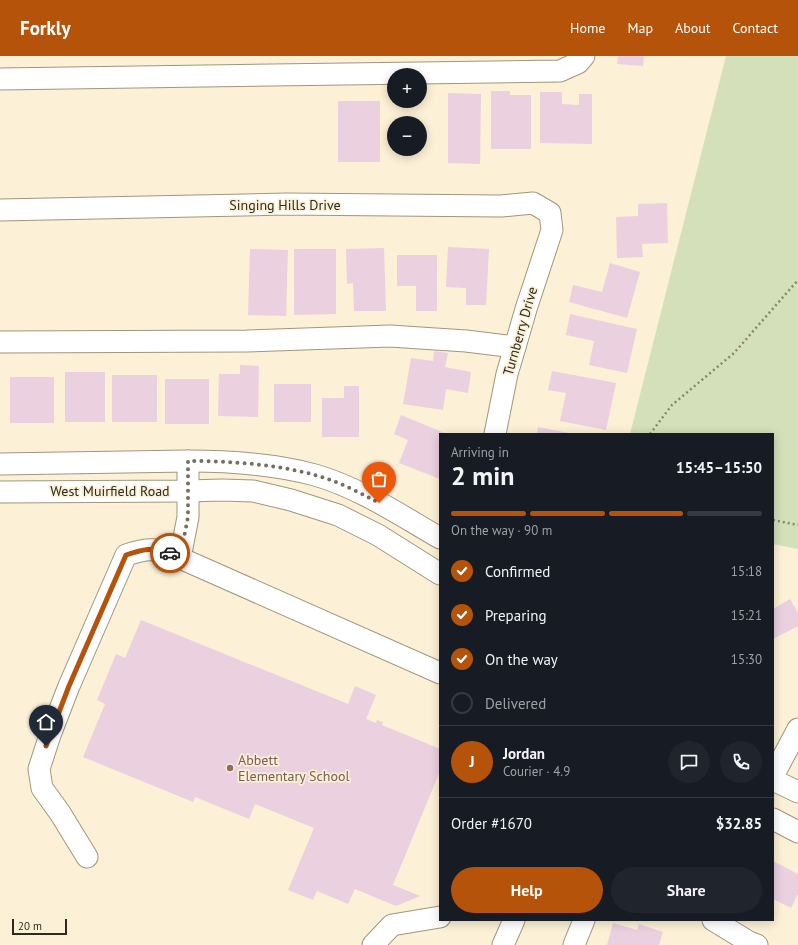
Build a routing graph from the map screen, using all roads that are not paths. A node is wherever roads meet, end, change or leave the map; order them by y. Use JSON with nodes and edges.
{"nodes":[{"id":1,"x":584,"y":56,"type":"edge"},
{"id":2,"x":0,"y":79,"type":"edge"},
{"id":3,"x":0,"y":210,"type":"edge"},
{"id":4,"x":552,"y":230,"type":"joint"},
{"id":5,"x":0,"y":342,"type":"edge"},
{"id":6,"x":515,"y":347,"type":"junction"},
{"id":7,"x":496,"y":433,"type":"edge"},
{"id":8,"x":188,"y":461,"type":"junction"},
{"id":9,"x":0,"y":464,"type":"edge"},
{"id":10,"x":0,"y":492,"type":"edge"},
{"id":11,"x":187,"y":492,"type":"junction"},
{"id":12,"x":439,"y":537,"type":"edge"},
{"id":13,"x":180,"y":558,"type":"junction"},
{"id":14,"x":439,"y":571,"type":"edge"},
{"id":15,"x":439,"y":674,"type":"edge"},
{"id":16,"x":798,"y":729,"type":"edge"},
{"id":17,"x":774,"y":774,"type":"edge"},
{"id":18,"x":774,"y":780,"type":"edge"},
{"id":19,"x":798,"y":792,"type":"edge"},
{"id":20,"x":774,"y":820,"type":"edge"},
{"id":21,"x":798,"y":832,"type":"edge"},
{"id":22,"x":87,"y":857,"type":"dead end"},
{"id":23,"x":439,"y":917,"type":"edge"},
{"id":24,"x":514,"y":921,"type":"edge"},
{"id":25,"x":584,"y":921,"type":"edge"},
{"id":26,"x":715,"y":921,"type":"edge"},
{"id":27,"x":373,"y":945,"type":"edge"},
{"id":28,"x":503,"y":945,"type":"edge"},
{"id":29,"x":574,"y":945,"type":"edge"},
{"id":30,"x":757,"y":945,"type":"edge"}],
"edges":[{"from":1,"to":2,"type":"street"},
{"from":3,"to":4,"type":"street","name":"Singing Hills Drive"},
{"from":4,"to":6,"type":"street","name":"Turnberry Drive"},
{"from":5,"to":6,"type":"street"},
{"from":6,"to":7,"type":"street","name":"Turnberry Drive"},
{"from":8,"to":9,"type":"street","name":"West Muirfield Road"},
{"from":8,"to":11,"type":"street"},
{"from":8,"to":12,"type":"street","name":"West Muirfield Road"},
{"from":10,"to":11,"type":"street","name":"West Muirfield Road"},
{"from":11,"to":13,"type":"street"},
{"from":11,"to":14,"type":"street","name":"West Muirfield Road"},
{"from":13,"to":15,"type":"street"},
{"from":13,"to":22,"type":"street"},
{"from":16,"to":17,"type":"street"},
{"from":18,"to":19,"type":"street"},
{"from":20,"to":21,"type":"street"},
{"from":23,"to":27,"type":"street"},
{"from":24,"to":28,"type":"street"},
{"from":25,"to":29,"type":"street"},
{"from":26,"to":30,"type":"street"}]}
